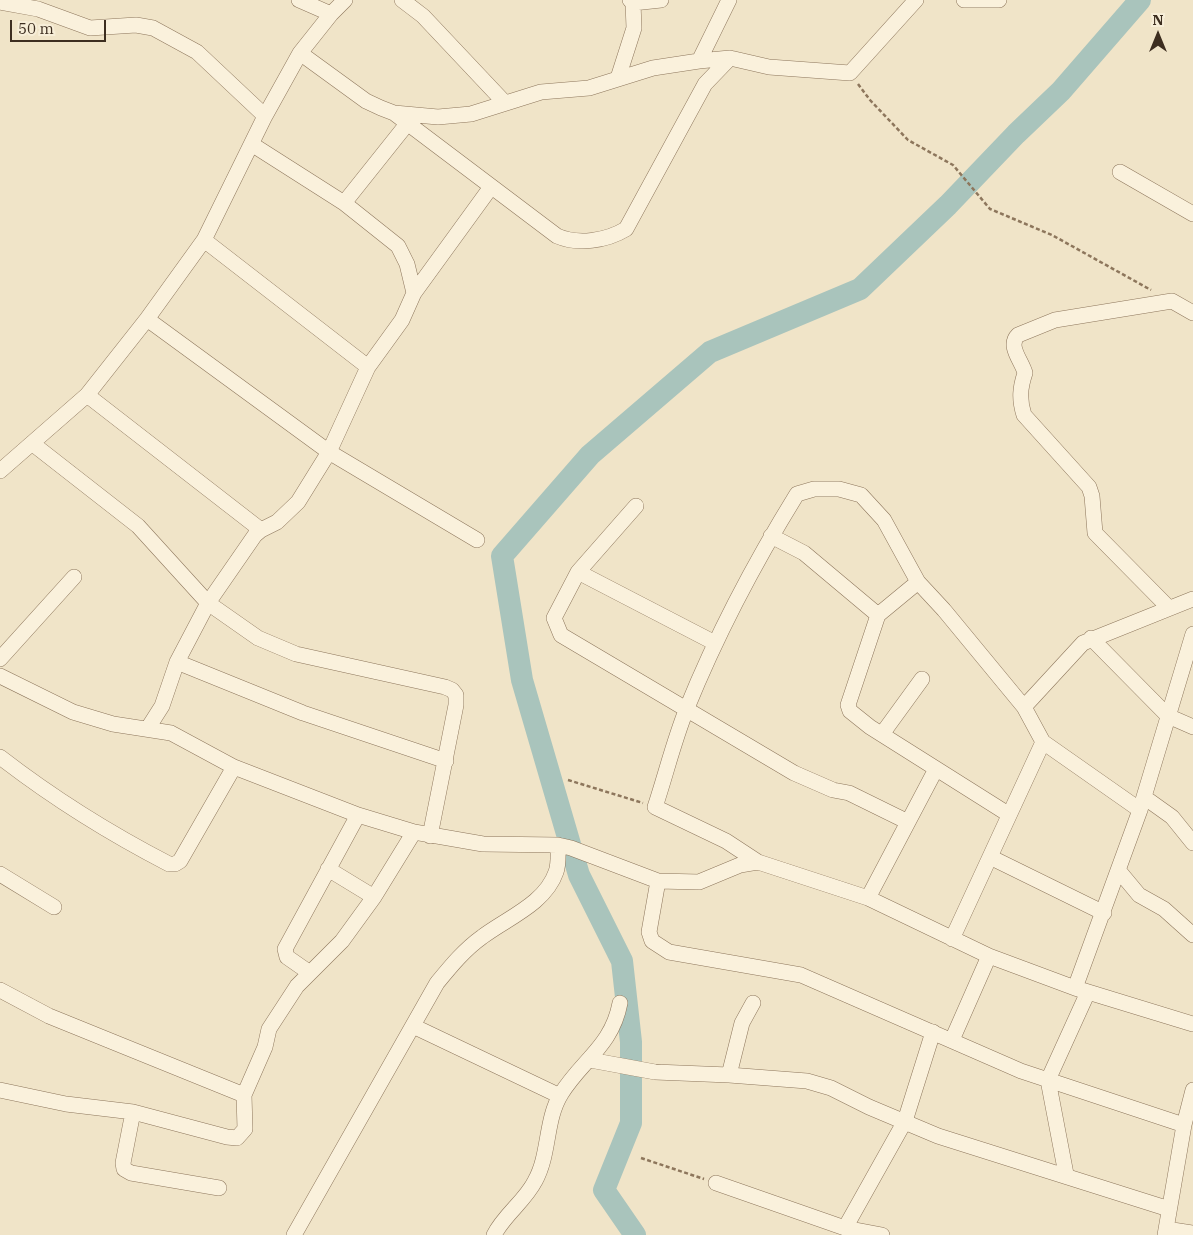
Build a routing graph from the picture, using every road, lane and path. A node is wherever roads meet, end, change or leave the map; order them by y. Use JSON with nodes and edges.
{"nodes":[{"id":1,"x":299,"y":0,"type":"edge"},
{"id":2,"x":345,"y":0,"type":"edge"},
{"id":3,"x":402,"y":0,"type":"edge"},
{"id":4,"x":661,"y":0,"type":"edge"},
{"id":5,"x":729,"y":0,"type":"edge"},
{"id":6,"x":916,"y":0,"type":"edge"},
{"id":7,"x":964,"y":0,"type":"edge"},
{"id":8,"x":998,"y":0,"type":"edge"},
{"id":9,"x":0,"y":2,"type":"edge"},
{"id":10,"x":632,"y":2,"type":"edge"},
{"id":11,"x":331,"y":14,"type":"junction"},
{"id":12,"x":300,"y":54,"type":"junction"},
{"id":13,"x":730,"y":58,"type":"junction"},
{"id":14,"x":699,"y":61,"type":"junction"},
{"id":15,"x":850,"y":72,"type":"junction"},
{"id":16,"x":618,"y":78,"type":"junction"},
{"id":17,"x":505,"y":103,"type":"junction"},
{"id":18,"x":394,"y":113,"type":"junction"},
{"id":19,"x":265,"y":116,"type":"junction"},
{"id":20,"x":407,"y":124,"type":"junction"},
{"id":21,"x":252,"y":145,"type":"junction"},
{"id":22,"x":1120,"y":172,"type":"dead end"},
{"id":23,"x":491,"y":187,"type":"junction"},
{"id":24,"x":344,"y":203,"type":"junction"},
{"id":25,"x":1193,"y":214,"type":"edge"},
{"id":26,"x":204,"y":240,"type":"junction"},
{"id":27,"x":414,"y":293,"type":"junction"},
{"id":28,"x":1172,"y":301,"type":"junction"},
{"id":29,"x":1193,"y":313,"type":"edge"},
{"id":30,"x":147,"y":319,"type":"junction"},
{"id":31,"x":368,"y":367,"type":"junction"},
{"id":32,"x":87,"y":395,"type":"junction"},
{"id":33,"x":33,"y":444,"type":"junction"},
{"id":34,"x":329,"y":452,"type":"junction"},
{"id":35,"x":0,"y":471,"type":"edge"},
{"id":36,"x":636,"y":506,"type":"dead end"},
{"id":37,"x":260,"y":530,"type":"junction"},
{"id":38,"x":771,"y":536,"type":"junction"},
{"id":39,"x":477,"y":540,"type":"dead end"},
{"id":40,"x":578,"y":572,"type":"junction"},
{"id":41,"x":74,"y":576,"type":"dead end"},
{"id":42,"x":918,"y":582,"type":"junction"},
{"id":43,"x":1193,"y":598,"type":"edge"},
{"id":44,"x":208,"y":603,"type":"junction"},
{"id":45,"x":1169,"y":608,"type":"junction"},
{"id":46,"x":878,"y":615,"type":"junction"},
{"id":47,"x":1193,"y":634,"type":"edge"},
{"id":48,"x":1091,"y":638,"type":"junction"},
{"id":49,"x":715,"y":643,"type":"junction"},
{"id":50,"x":0,"y":660,"type":"edge"},
{"id":51,"x":177,"y":662,"type":"junction"},
{"id":52,"x":0,"y":676,"type":"edge"},
{"id":53,"x":922,"y":679,"type":"dead end"},
{"id":54,"x":162,"y":706,"type":"junction"},
{"id":55,"x":1024,"y":707,"type":"junction"},
{"id":56,"x":686,"y":710,"type":"junction"},
{"id":57,"x":1168,"y":716,"type":"junction"},
{"id":58,"x":1193,"y":727,"type":"edge"},
{"id":59,"x":148,"y":728,"type":"junction"},
{"id":60,"x":171,"y":733,"type":"junction"},
{"id":61,"x":882,"y":734,"type":"junction"},
{"id":62,"x":1043,"y":742,"type":"junction"},
{"id":63,"x":0,"y":757,"type":"edge"},
{"id":64,"x":446,"y":761,"type":"junction"},
{"id":65,"x":234,"y":767,"type":"junction"},
{"id":66,"x":936,"y":770,"type":"junction"},
{"id":67,"x":568,"y":780,"type":"dead end"},
{"id":68,"x":1142,"y":804,"type":"junction"},
{"id":69,"x":655,"y":807,"type":"junction"},
{"id":70,"x":1008,"y":814,"type":"junction"},
{"id":71,"x":358,"y":815,"type":"junction"},
{"id":72,"x":908,"y":822,"type":"junction"},
{"id":73,"x":414,"y":832,"type":"junction"},
{"id":74,"x":430,"y":836,"type":"junction"},
{"id":75,"x":1193,"y":843,"type":"edge"},
{"id":76,"x":558,"y":845,"type":"junction"},
{"id":77,"x":990,"y":857,"type":"junction"},
{"id":78,"x":758,"y":862,"type":"junction"},
{"id":79,"x":328,"y":869,"type":"junction"},
{"id":80,"x":1119,"y":872,"type":"junction"},
{"id":81,"x":0,"y":874,"type":"edge"},
{"id":82,"x":658,"y":881,"type":"junction"},
{"id":83,"x":374,"y":897,"type":"junction"},
{"id":84,"x":868,"y":898,"type":"junction"},
{"id":85,"x":54,"y":907,"type":"dead end"},
{"id":86,"x":1104,"y":913,"type":"junction"},
{"id":87,"x":1193,"y":935,"type":"edge"},
{"id":88,"x":952,"y":939,"type":"junction"},
{"id":89,"x":989,"y":956,"type":"junction"},
{"id":90,"x":310,"y":973,"type":"junction"},
{"id":91,"x":0,"y":990,"type":"edge"},
{"id":92,"x":1081,"y":990,"type":"junction"},
{"id":93,"x":620,"y":1003,"type":"dead end"},
{"id":94,"x":753,"y":1003,"type":"dead end"},
{"id":95,"x":1193,"y":1024,"type":"edge"},
{"id":96,"x":413,"y":1026,"type":"junction"},
{"id":97,"x":933,"y":1032,"type":"junction"},
{"id":98,"x":952,"y":1040,"type":"junction"},
{"id":99,"x":590,"y":1060,"type":"junction"},
{"id":100,"x":729,"y":1075,"type":"junction"},
{"id":101,"x":1048,"y":1080,"type":"junction"},
{"id":102,"x":0,"y":1090,"type":"edge"},
{"id":103,"x":1193,"y":1090,"type":"edge"},
{"id":104,"x":244,"y":1094,"type":"junction"},
{"id":105,"x":560,"y":1096,"type":"junction"},
{"id":106,"x":133,"y":1112,"type":"junction"},
{"id":107,"x":1188,"y":1118,"type":"edge"},
{"id":108,"x":905,"y":1121,"type":"junction"},
{"id":109,"x":641,"y":1158,"type":"dead end"},
{"id":110,"x":1066,"y":1174,"type":"junction"},
{"id":111,"x":716,"y":1183,"type":"joint"},
{"id":112,"x":219,"y":1188,"type":"dead end"},
{"id":113,"x":1169,"y":1209,"type":"junction"},
{"id":114,"x":837,"y":1229,"type":"edge"},
{"id":115,"x":500,"y":1232,"type":"edge"},
{"id":116,"x":1165,"y":1232,"type":"edge"},
{"id":117,"x":1193,"y":1233,"type":"edge"},
{"id":118,"x":294,"y":1235,"type":"edge"},
{"id":119,"x":882,"y":1235,"type":"edge"}],
"edges":[{"from":1,"to":11,"type":"street"},
{"from":2,"to":11,"type":"street"},
{"from":3,"to":17,"type":"street"},
{"from":4,"to":10,"type":"street"},
{"from":5,"to":14,"type":"street"},
{"from":6,"to":15,"type":"street"},
{"from":7,"to":8,"type":"street"},
{"from":9,"to":19,"type":"street"},
{"from":10,"to":16,"type":"street"},
{"from":11,"to":12,"type":"street"},
{"from":12,"to":18,"type":"street"},
{"from":12,"to":19,"type":"street"},
{"from":13,"to":14,"type":"street"},
{"from":13,"to":15,"type":"street"},
{"from":13,"to":23,"type":"street"},
{"from":14,"to":16,"type":"street"},
{"from":15,"to":28,"type":"path"},
{"from":16,"to":17,"type":"street"},
{"from":17,"to":18,"type":"street"},
{"from":18,"to":20,"type":"street"},
{"from":19,"to":21,"type":"street"},
{"from":20,"to":23,"type":"street"},
{"from":20,"to":24,"type":"street"},
{"from":21,"to":24,"type":"street"},
{"from":21,"to":26,"type":"street"},
{"from":22,"to":25,"type":"street"},
{"from":23,"to":27,"type":"street"},
{"from":24,"to":27,"type":"street"},
{"from":26,"to":30,"type":"street"},
{"from":26,"to":31,"type":"street"},
{"from":27,"to":31,"type":"street"},
{"from":28,"to":29,"type":"street"},
{"from":28,"to":45,"type":"street"},
{"from":30,"to":32,"type":"street"},
{"from":30,"to":34,"type":"street"},
{"from":31,"to":34,"type":"street"},
{"from":32,"to":33,"type":"street"},
{"from":32,"to":37,"type":"street"},
{"from":33,"to":35,"type":"street"},
{"from":33,"to":44,"type":"street"},
{"from":34,"to":37,"type":"street"},
{"from":34,"to":39,"type":"street"},
{"from":36,"to":40,"type":"street"},
{"from":37,"to":44,"type":"street"},
{"from":38,"to":42,"type":"street"},
{"from":38,"to":46,"type":"street"},
{"from":38,"to":49,"type":"street"},
{"from":40,"to":49,"type":"street"},
{"from":40,"to":56,"type":"street"},
{"from":41,"to":50,"type":"street"},
{"from":42,"to":46,"type":"street"},
{"from":42,"to":55,"type":"street"},
{"from":43,"to":45,"type":"street"},
{"from":44,"to":51,"type":"street"},
{"from":44,"to":64,"type":"street"},
{"from":45,"to":48,"type":"street"},
{"from":46,"to":61,"type":"street"},
{"from":47,"to":57,"type":"street"},
{"from":48,"to":55,"type":"street"},
{"from":48,"to":57,"type":"street"},
{"from":49,"to":56,"type":"street"},
{"from":51,"to":54,"type":"street"},
{"from":51,"to":64,"type":"street"},
{"from":52,"to":59,"type":"street"},
{"from":53,"to":61,"type":"street"},
{"from":54,"to":59,"type":"street"},
{"from":54,"to":60,"type":"street"},
{"from":55,"to":62,"type":"street"},
{"from":56,"to":69,"type":"street"},
{"from":56,"to":72,"type":"street"},
{"from":57,"to":58,"type":"street"},
{"from":57,"to":68,"type":"street"},
{"from":59,"to":60,"type":"street"},
{"from":60,"to":65,"type":"street"},
{"from":61,"to":66,"type":"street"},
{"from":62,"to":68,"type":"street"},
{"from":62,"to":70,"type":"street"},
{"from":63,"to":65,"type":"street"},
{"from":64,"to":74,"type":"street"},
{"from":65,"to":71,"type":"street"},
{"from":66,"to":70,"type":"street"},
{"from":66,"to":72,"type":"street"},
{"from":67,"to":69,"type":"path"},
{"from":68,"to":75,"type":"street"},
{"from":68,"to":80,"type":"street"},
{"from":69,"to":78,"type":"street"},
{"from":70,"to":77,"type":"street"},
{"from":71,"to":73,"type":"street"},
{"from":71,"to":79,"type":"street"},
{"from":72,"to":84,"type":"street"},
{"from":73,"to":74,"type":"street"},
{"from":73,"to":83,"type":"street"},
{"from":74,"to":76,"type":"street"},
{"from":76,"to":82,"type":"street"},
{"from":76,"to":96,"type":"street"},
{"from":77,"to":86,"type":"street"},
{"from":77,"to":88,"type":"street"},
{"from":78,"to":82,"type":"street"},
{"from":78,"to":84,"type":"street"},
{"from":79,"to":83,"type":"street"},
{"from":79,"to":90,"type":"street"},
{"from":80,"to":86,"type":"street"},
{"from":80,"to":87,"type":"street"},
{"from":81,"to":85,"type":"street"},
{"from":82,"to":97,"type":"street"},
{"from":83,"to":90,"type":"street"},
{"from":84,"to":88,"type":"street"},
{"from":86,"to":92,"type":"street"},
{"from":88,"to":89,"type":"street"},
{"from":89,"to":92,"type":"street"},
{"from":89,"to":98,"type":"street"},
{"from":90,"to":104,"type":"street"},
{"from":91,"to":104,"type":"street"},
{"from":92,"to":95,"type":"street"},
{"from":92,"to":101,"type":"street"},
{"from":93,"to":99,"type":"street"},
{"from":94,"to":100,"type":"street"},
{"from":96,"to":105,"type":"street"},
{"from":96,"to":118,"type":"street"},
{"from":97,"to":98,"type":"street"},
{"from":97,"to":108,"type":"street"},
{"from":98,"to":101,"type":"street"},
{"from":99,"to":100,"type":"street"},
{"from":99,"to":105,"type":"street"},
{"from":100,"to":108,"type":"street"},
{"from":101,"to":107,"type":"street"},
{"from":101,"to":110,"type":"street"},
{"from":102,"to":106,"type":"street"},
{"from":103,"to":107,"type":"street"},
{"from":104,"to":106,"type":"street"},
{"from":105,"to":115,"type":"street"},
{"from":106,"to":112,"type":"street"},
{"from":107,"to":113,"type":"street"},
{"from":108,"to":110,"type":"street"},
{"from":108,"to":114,"type":"street"},
{"from":109,"to":111,"type":"path"},
{"from":110,"to":113,"type":"street"},
{"from":111,"to":114,"type":"street"},
{"from":113,"to":116,"type":"street"},
{"from":114,"to":119,"type":"street"},
{"from":116,"to":117,"type":"street"}]}
